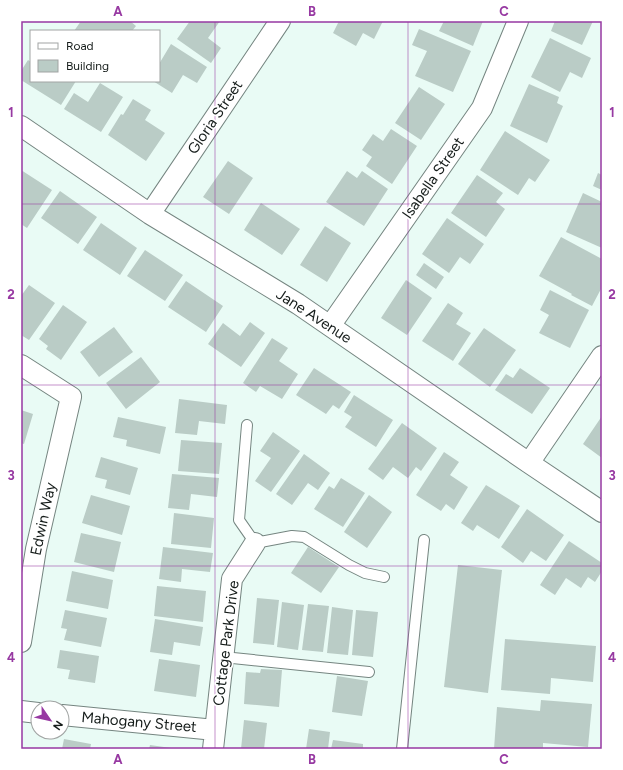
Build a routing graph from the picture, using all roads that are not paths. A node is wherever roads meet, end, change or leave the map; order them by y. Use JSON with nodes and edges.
{"nodes":[{"id":1,"x":280,"y":21,"type":"edge"},
{"id":2,"x":518,"y":21,"type":"edge"},
{"id":3,"x":21,"y":126,"type":"edge"},
{"id":4,"x":150,"y":214,"type":"junction"},
{"id":5,"x":330,"y":326,"type":"junction"},
{"id":6,"x":602,"y":356,"type":"edge"},
{"id":7,"x":21,"y":365,"type":"edge"},
{"id":8,"x":247,"y":425,"type":"dead end"},
{"id":9,"x":529,"y":463,"type":"junction"},
{"id":10,"x":602,"y":512,"type":"edge"},
{"id":11,"x":424,"y":540,"type":"dead end"},
{"id":12,"x":256,"y":543,"type":"junction"},
{"id":13,"x":384,"y":577,"type":"dead end"},
{"id":14,"x":21,"y":642,"type":"edge"},
{"id":15,"x":223,"y":657,"type":"junction"},
{"id":16,"x":369,"y":672,"type":"dead end"},
{"id":17,"x":70,"y":716,"type":"edge"},
{"id":18,"x":214,"y":739,"type":"edge"},
{"id":19,"x":402,"y":749,"type":"edge"}],
"edges":[{"from":1,"to":4,"type":"street","name":"Gloria Street"},
{"from":2,"to":5,"type":"street","name":"Isabella Street"},
{"from":3,"to":4,"type":"street","name":"Jane Avenue"},
{"from":4,"to":5,"type":"street","name":"Jane Avenue"},
{"from":5,"to":9,"type":"street","name":"Jane Avenue"},
{"from":6,"to":9,"type":"street"},
{"from":7,"to":14,"type":"street","name":"Edwin Way"},
{"from":8,"to":12,"type":"lane"},
{"from":9,"to":10,"type":"street","name":"Jane Avenue"},
{"from":11,"to":19,"type":"lane"},
{"from":12,"to":13,"type":"lane"},
{"from":12,"to":15,"type":"street","name":"Cottage Park Drive"},
{"from":15,"to":16,"type":"lane"},
{"from":15,"to":18,"type":"street","name":"Cottage Park Drive"},
{"from":17,"to":18,"type":"street","name":"Mahogany Street"}]}
